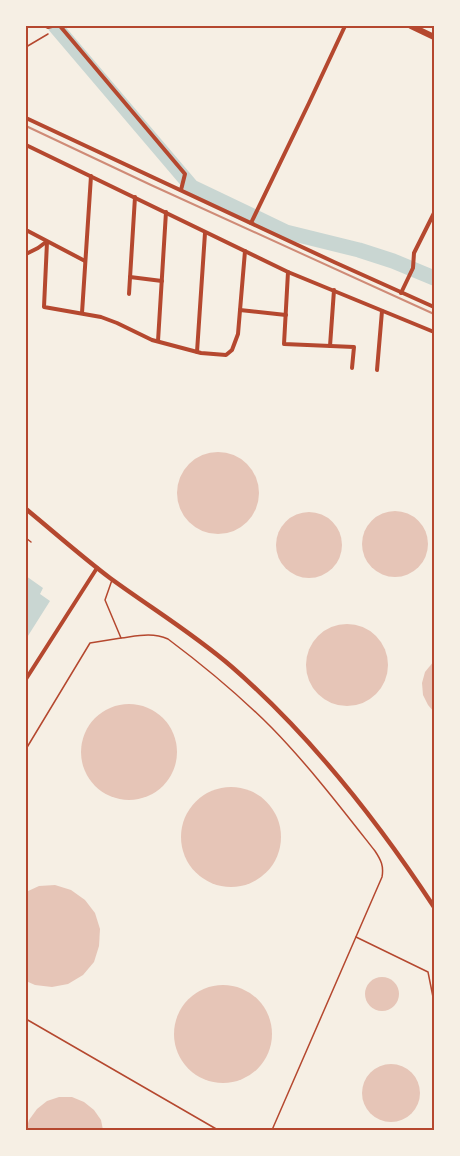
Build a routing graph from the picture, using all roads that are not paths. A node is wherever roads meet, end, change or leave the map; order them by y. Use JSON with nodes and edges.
{"nodes":[{"id":1,"x":60,"y":26,"type":"edge"},
{"id":2,"x":345,"y":26,"type":"edge"},
{"id":3,"x":411,"y":26,"type":"edge"},
{"id":4,"x":435,"y":37,"type":"edge"},
{"id":5,"x":26,"y":118,"type":"edge"},
{"id":6,"x":26,"y":145,"type":"edge"},
{"id":7,"x":91,"y":176,"type":"junction"},
{"id":8,"x":181,"y":190,"type":"junction"},
{"id":9,"x":135,"y":197,"type":"junction"},
{"id":10,"x":166,"y":212,"type":"junction"},
{"id":11,"x":435,"y":213,"type":"edge"},
{"id":12,"x":251,"y":222,"type":"junction"},
{"id":13,"x":26,"y":230,"type":"edge"},
{"id":14,"x":205,"y":232,"type":"junction"},
{"id":15,"x":47,"y":242,"type":"junction"},
{"id":16,"x":245,"y":251,"type":"junction"},
{"id":17,"x":26,"y":254,"type":"edge"},
{"id":18,"x":85,"y":261,"type":"junction"},
{"id":19,"x":288,"y":272,"type":"junction"},
{"id":20,"x":130,"y":277,"type":"junction"},
{"id":21,"x":162,"y":281,"type":"junction"},
{"id":22,"x":334,"y":290,"type":"junction"},
{"id":23,"x":401,"y":293,"type":"junction"},
{"id":24,"x":129,"y":294,"type":"dead end"},
{"id":25,"x":435,"y":307,"type":"edge"},
{"id":26,"x":240,"y":310,"type":"junction"},
{"id":27,"x":382,"y":310,"type":"junction"},
{"id":28,"x":82,"y":313,"type":"junction"},
{"id":29,"x":286,"y":315,"type":"junction"},
{"id":30,"x":435,"y":332,"type":"edge"},
{"id":31,"x":158,"y":341,"type":"junction"},
{"id":32,"x":330,"y":346,"type":"junction"},
{"id":33,"x":197,"y":351,"type":"junction"},
{"id":34,"x":352,"y":368,"type":"dead end"},
{"id":35,"x":377,"y":370,"type":"dead end"},
{"id":36,"x":26,"y":509,"type":"edge"},
{"id":37,"x":97,"y":568,"type":"junction"},
{"id":38,"x":112,"y":579,"type":"junction"},
{"id":39,"x":121,"y":638,"type":"junction"},
{"id":40,"x":26,"y":679,"type":"edge"},
{"id":41,"x":26,"y":749,"type":"edge"},
{"id":42,"x":435,"y":907,"type":"edge"},
{"id":43,"x":356,"y":936,"type":"junction"},
{"id":44,"x":435,"y":1002,"type":"edge"},
{"id":45,"x":26,"y":1019,"type":"edge"},
{"id":46,"x":218,"y":1131,"type":"edge"},
{"id":47,"x":272,"y":1131,"type":"edge"}],
"edges":[{"from":1,"to":8,"type":"street"},
{"from":2,"to":12,"type":"street"},
{"from":3,"to":4,"type":"highway"},
{"from":5,"to":8,"type":"street"},
{"from":6,"to":7,"type":"street"},
{"from":7,"to":9,"type":"street"},
{"from":7,"to":18,"type":"street"},
{"from":8,"to":12,"type":"street"},
{"from":9,"to":10,"type":"street"},
{"from":9,"to":20,"type":"street"},
{"from":10,"to":14,"type":"street"},
{"from":10,"to":21,"type":"street"},
{"from":11,"to":23,"type":"street"},
{"from":12,"to":23,"type":"street"},
{"from":13,"to":15,"type":"street"},
{"from":14,"to":16,"type":"street"},
{"from":14,"to":33,"type":"street"},
{"from":15,"to":17,"type":"street"},
{"from":15,"to":18,"type":"street"},
{"from":15,"to":28,"type":"street"},
{"from":16,"to":19,"type":"street"},
{"from":16,"to":26,"type":"street"},
{"from":18,"to":28,"type":"street"},
{"from":19,"to":22,"type":"street"},
{"from":19,"to":29,"type":"street"},
{"from":20,"to":21,"type":"street"},
{"from":20,"to":24,"type":"street"},
{"from":21,"to":31,"type":"street"},
{"from":22,"to":27,"type":"street"},
{"from":22,"to":32,"type":"street"},
{"from":23,"to":25,"type":"street"},
{"from":26,"to":29,"type":"street"},
{"from":26,"to":33,"type":"street"},
{"from":27,"to":30,"type":"street"},
{"from":27,"to":35,"type":"street"},
{"from":28,"to":31,"type":"street"},
{"from":29,"to":32,"type":"street"},
{"from":31,"to":33,"type":"street"},
{"from":32,"to":34,"type":"street"},
{"from":36,"to":37,"type":"street"},
{"from":37,"to":38,"type":"street"},
{"from":37,"to":40,"type":"street"},
{"from":38,"to":39,"type":"lane"},
{"from":38,"to":42,"type":"street"},
{"from":39,"to":41,"type":"lane"},
{"from":39,"to":43,"type":"lane"},
{"from":43,"to":44,"type":"lane"},
{"from":43,"to":47,"type":"lane"},
{"from":45,"to":46,"type":"lane"}]}
